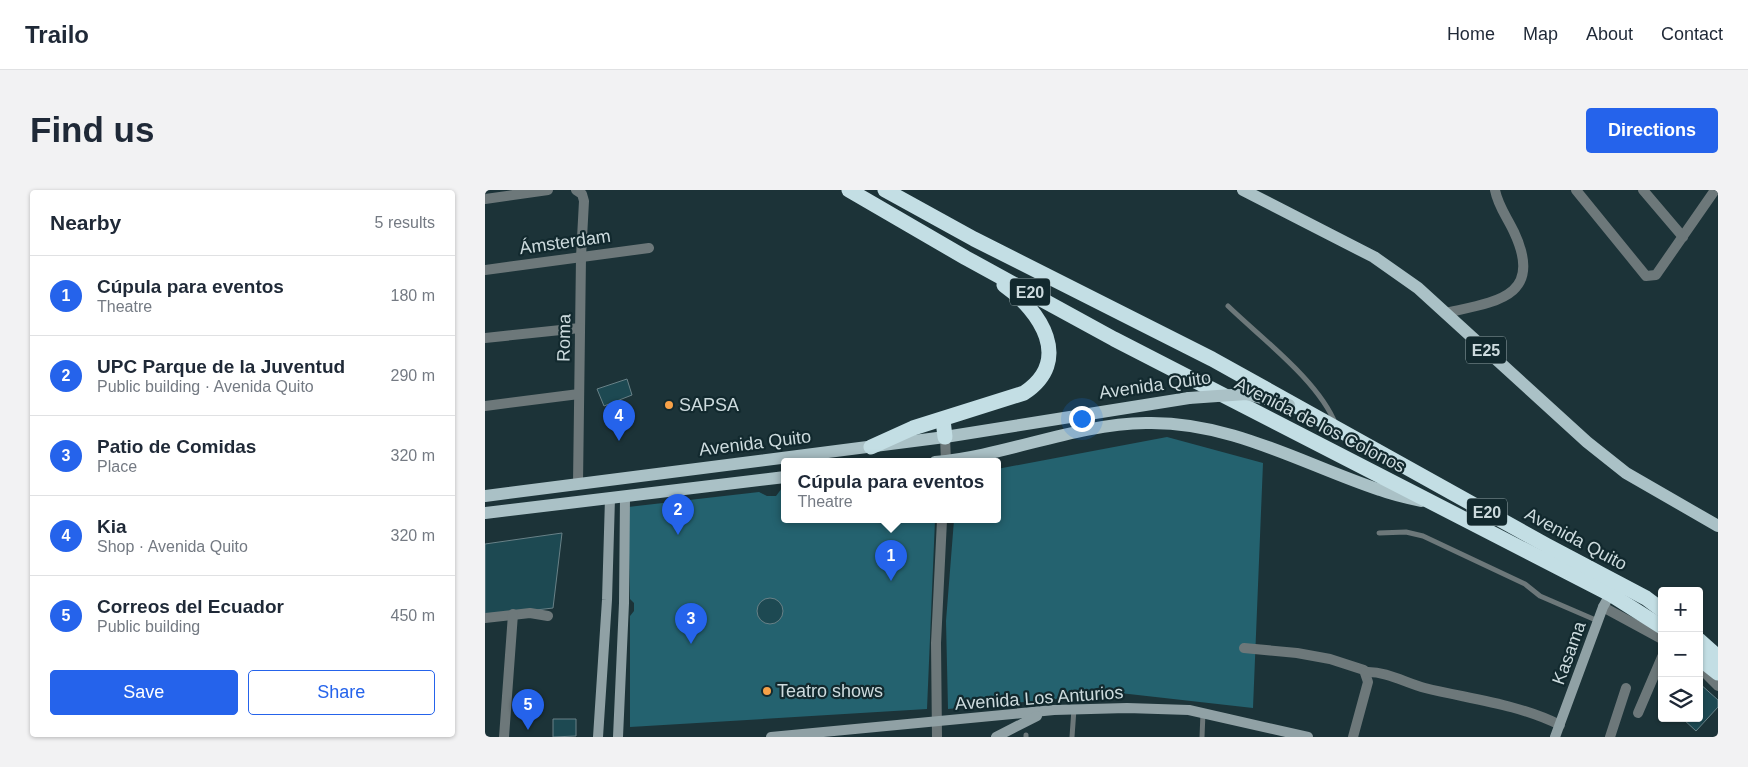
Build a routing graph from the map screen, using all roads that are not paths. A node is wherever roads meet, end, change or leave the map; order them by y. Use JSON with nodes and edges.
{"nodes":[{"id":1,"x":548,"y":190,"type":"edge"},
{"id":2,"x":849,"y":190,"type":"edge"},
{"id":3,"x":885,"y":190,"type":"edge"},
{"id":4,"x":1243,"y":190,"type":"edge"},
{"id":5,"x":1495,"y":190,"type":"edge"},
{"id":6,"x":1576,"y":190,"type":"edge"},
{"id":7,"x":1643,"y":190,"type":"edge"},
{"id":8,"x":579,"y":192,"type":"edge"},
{"id":9,"x":1710,"y":192,"type":"edge"},
{"id":10,"x":485,"y":199,"type":"edge"},
{"id":11,"x":1683,"y":237,"type":"junction"},
{"id":12,"x":649,"y":248,"type":"dead end"},
{"id":13,"x":581,"y":257,"type":"junction"},
{"id":14,"x":966,"y":258,"type":"junction"},
{"id":15,"x":485,"y":270,"type":"edge"},
{"id":16,"x":1228,"y":306,"type":"dead end"},
{"id":17,"x":1445,"y":313,"type":"junction"},
{"id":18,"x":580,"y":328,"type":"junction"},
{"id":19,"x":485,"y":338,"type":"edge"},
{"id":20,"x":579,"y":394,"type":"junction"},
{"id":21,"x":485,"y":406,"type":"edge"},
{"id":22,"x":943,"y":420,"type":"junction"},
{"id":23,"x":1334,"y":427,"type":"junction"},
{"id":24,"x":945,"y":438,"type":"junction"},
{"id":25,"x":871,"y":447,"type":"junction"},
{"id":26,"x":781,"y":458,"type":"edge"},
{"id":27,"x":784,"y":458,"type":"edge"},
{"id":28,"x":942,"y":458,"type":"edge"},
{"id":29,"x":960,"y":458,"type":"edge"},
{"id":30,"x":781,"y":478,"type":"edge"},
{"id":31,"x":578,"y":484,"type":"junction"},
{"id":32,"x":485,"y":496,"type":"edge"},
{"id":33,"x":625,"y":497,"type":"junction"},
{"id":34,"x":609,"y":498,"type":"junction"},
{"id":35,"x":1432,"y":504,"type":"junction"},
{"id":36,"x":485,"y":513,"type":"edge"},
{"id":37,"x":943,"y":523,"type":"edge"},
{"id":38,"x":1718,"y":526,"type":"edge"},
{"id":39,"x":1379,"y":533,"type":"dead end"},
{"id":40,"x":1610,"y":595,"type":"junction"},
{"id":41,"x":607,"y":600,"type":"junction"},
{"id":42,"x":624,"y":603,"type":"junction"},
{"id":43,"x":1658,"y":607,"type":"edge"},
{"id":44,"x":513,"y":614,"type":"junction"},
{"id":45,"x":548,"y":616,"type":"dead end"},
{"id":46,"x":485,"y":618,"type":"edge"},
{"id":47,"x":1598,"y":621,"type":"junction"},
{"id":48,"x":1658,"y":625,"type":"edge"},
{"id":49,"x":1658,"y":636,"type":"edge"},
{"id":50,"x":1703,"y":644,"type":"edge"},
{"id":51,"x":1244,"y":648,"type":"dead end"},
{"id":52,"x":1718,"y":657,"type":"edge"},
{"id":53,"x":1703,"y":661,"type":"edge"},
{"id":54,"x":603,"y":663,"type":"junction"},
{"id":55,"x":621,"y":665,"type":"junction"},
{"id":56,"x":1658,"y":666,"type":"edge"},
{"id":57,"x":1703,"y":671,"type":"edge"},
{"id":58,"x":1366,"y":672,"type":"junction"},
{"id":59,"x":1718,"y":673,"type":"edge"},
{"id":60,"x":1718,"y":686,"type":"edge"},
{"id":61,"x":1626,"y":688,"type":"dead end"},
{"id":62,"x":1074,"y":709,"type":"junction"},
{"id":63,"x":1054,"y":710,"type":"junction"},
{"id":64,"x":1203,"y":713,"type":"junction"},
{"id":65,"x":1638,"y":713,"type":"dead end"},
{"id":66,"x":937,"y":722,"type":"junction"},
{"id":67,"x":1560,"y":724,"type":"junction"},
{"id":68,"x":826,"y":732,"type":"junction"},
{"id":69,"x":1269,"y":732,"type":"edge"},
{"id":70,"x":504,"y":737,"type":"edge"},
{"id":71,"x":599,"y":737,"type":"edge"},
{"id":72,"x":618,"y":737,"type":"edge"},
{"id":73,"x":771,"y":737,"type":"edge"},
{"id":74,"x":849,"y":737,"type":"edge"},
{"id":75,"x":937,"y":737,"type":"edge"},
{"id":76,"x":996,"y":737,"type":"edge"},
{"id":77,"x":1072,"y":737,"type":"edge"},
{"id":78,"x":1202,"y":737,"type":"edge"},
{"id":79,"x":1308,"y":737,"type":"edge"},
{"id":80,"x":1353,"y":737,"type":"edge"},
{"id":81,"x":1555,"y":737,"type":"edge"},
{"id":82,"x":1610,"y":737,"type":"edge"}],
"edges":[{"from":1,"to":10,"type":"street"},
{"from":2,"to":14,"type":"highway","name":"Avenida de los Colonos","number":"E20"},
{"from":3,"to":23,"type":"highway","name":"Avenida de los Colonos","number":"E20"},
{"from":4,"to":17,"type":"main road","number":"E25"},
{"from":5,"to":17,"type":"street"},
{"from":6,"to":11,"type":"street"},
{"from":7,"to":11,"type":"street"},
{"from":8,"to":13,"type":"street","name":"Roma"},
{"from":9,"to":11,"type":"street"},
{"from":12,"to":13,"type":"street","name":"Ámsterdam"},
{"from":13,"to":15,"type":"street","name":"Ámsterdam"},
{"from":13,"to":18,"type":"street","name":"Roma"},
{"from":14,"to":22,"type":"highway"},
{"from":14,"to":35,"type":"highway","name":"Avenida de los Colonos","number":"E20"},
{"from":16,"to":23,"type":"lane"},
{"from":17,"to":38,"type":"main road","number":"E25"},
{"from":18,"to":19,"type":"street"},
{"from":18,"to":20,"type":"street","name":"Roma"},
{"from":20,"to":21,"type":"street"},
{"from":20,"to":31,"type":"street","name":"Roma"},
{"from":22,"to":24,"type":"highway"},
{"from":22,"to":25,"type":"highway"},
{"from":23,"to":24,"type":"main road","name":"Avenida Quito","bridge":true},
{"from":23,"to":40,"type":"highway","name":"Avenida Quito","number":"E20"},
{"from":24,"to":25,"type":"main road","name":"Avenida Quito"},
{"from":24,"to":28,"type":"street"},
{"from":25,"to":27,"type":"main road","name":"Avenida Quito"},
{"from":26,"to":31,"type":"main road","name":"Avenida Quito"},
{"from":29,"to":35,"type":"main road","name":"Avenida Quito"},
{"from":30,"to":33,"type":"main road"},
{"from":31,"to":32,"type":"main road","name":"Avenida Quito"},
{"from":33,"to":34,"type":"main road"},
{"from":33,"to":42,"type":"street"},
{"from":34,"to":36,"type":"main road"},
{"from":34,"to":41,"type":"street"},
{"from":35,"to":40,"type":"highway","name":"Avenida Quito","number":"E20"},
{"from":37,"to":66,"type":"street"},
{"from":39,"to":47,"type":"lane"},
{"from":40,"to":43,"type":"highway","name":"Avenida Quito","number":"E20"},
{"from":40,"to":47,"type":"street","name":"Kasama"},
{"from":40,"to":48,"type":"highway","name":"Avenida Quito","number":"E20"},
{"from":40,"to":49,"type":"street"},
{"from":41,"to":42,"type":"street"},
{"from":41,"to":54,"type":"street"},
{"from":42,"to":55,"type":"street"},
{"from":44,"to":45,"type":"street"},
{"from":44,"to":46,"type":"street"},
{"from":44,"to":70,"type":"street"},
{"from":47,"to":67,"type":"street","name":"Kasama"},
{"from":50,"to":52,"type":"highway"},
{"from":51,"to":58,"type":"street"},
{"from":53,"to":59,"type":"highway"},
{"from":54,"to":55,"type":"street"},
{"from":54,"to":71,"type":"street"},
{"from":55,"to":72,"type":"street"},
{"from":56,"to":65,"type":"street"},
{"from":57,"to":60,"type":"street"},
{"from":58,"to":67,"type":"street"},
{"from":58,"to":80,"type":"street"},
{"from":61,"to":82,"type":"street"},
{"from":62,"to":63,"type":"street","name":"Avenida Los Anturios"},
{"from":62,"to":64,"type":"street","name":"Avenida Los Anturios"},
{"from":62,"to":77,"type":"lane"},
{"from":63,"to":66,"type":"street","name":"Avenida Los Anturios"},
{"from":63,"to":76,"type":"street"},
{"from":64,"to":69,"type":"street","name":"Avenida Los Anturios"},
{"from":64,"to":78,"type":"lane"},
{"from":66,"to":68,"type":"street","name":"Avenida Los Anturios"},
{"from":66,"to":75,"type":"street"},
{"from":67,"to":81,"type":"street","name":"Kasama"},
{"from":68,"to":73,"type":"street","name":"Avenida Los Anturios"},
{"from":68,"to":74,"type":"street"},
{"from":69,"to":79,"type":"street","name":"Avenida Los Anturios"}]}
